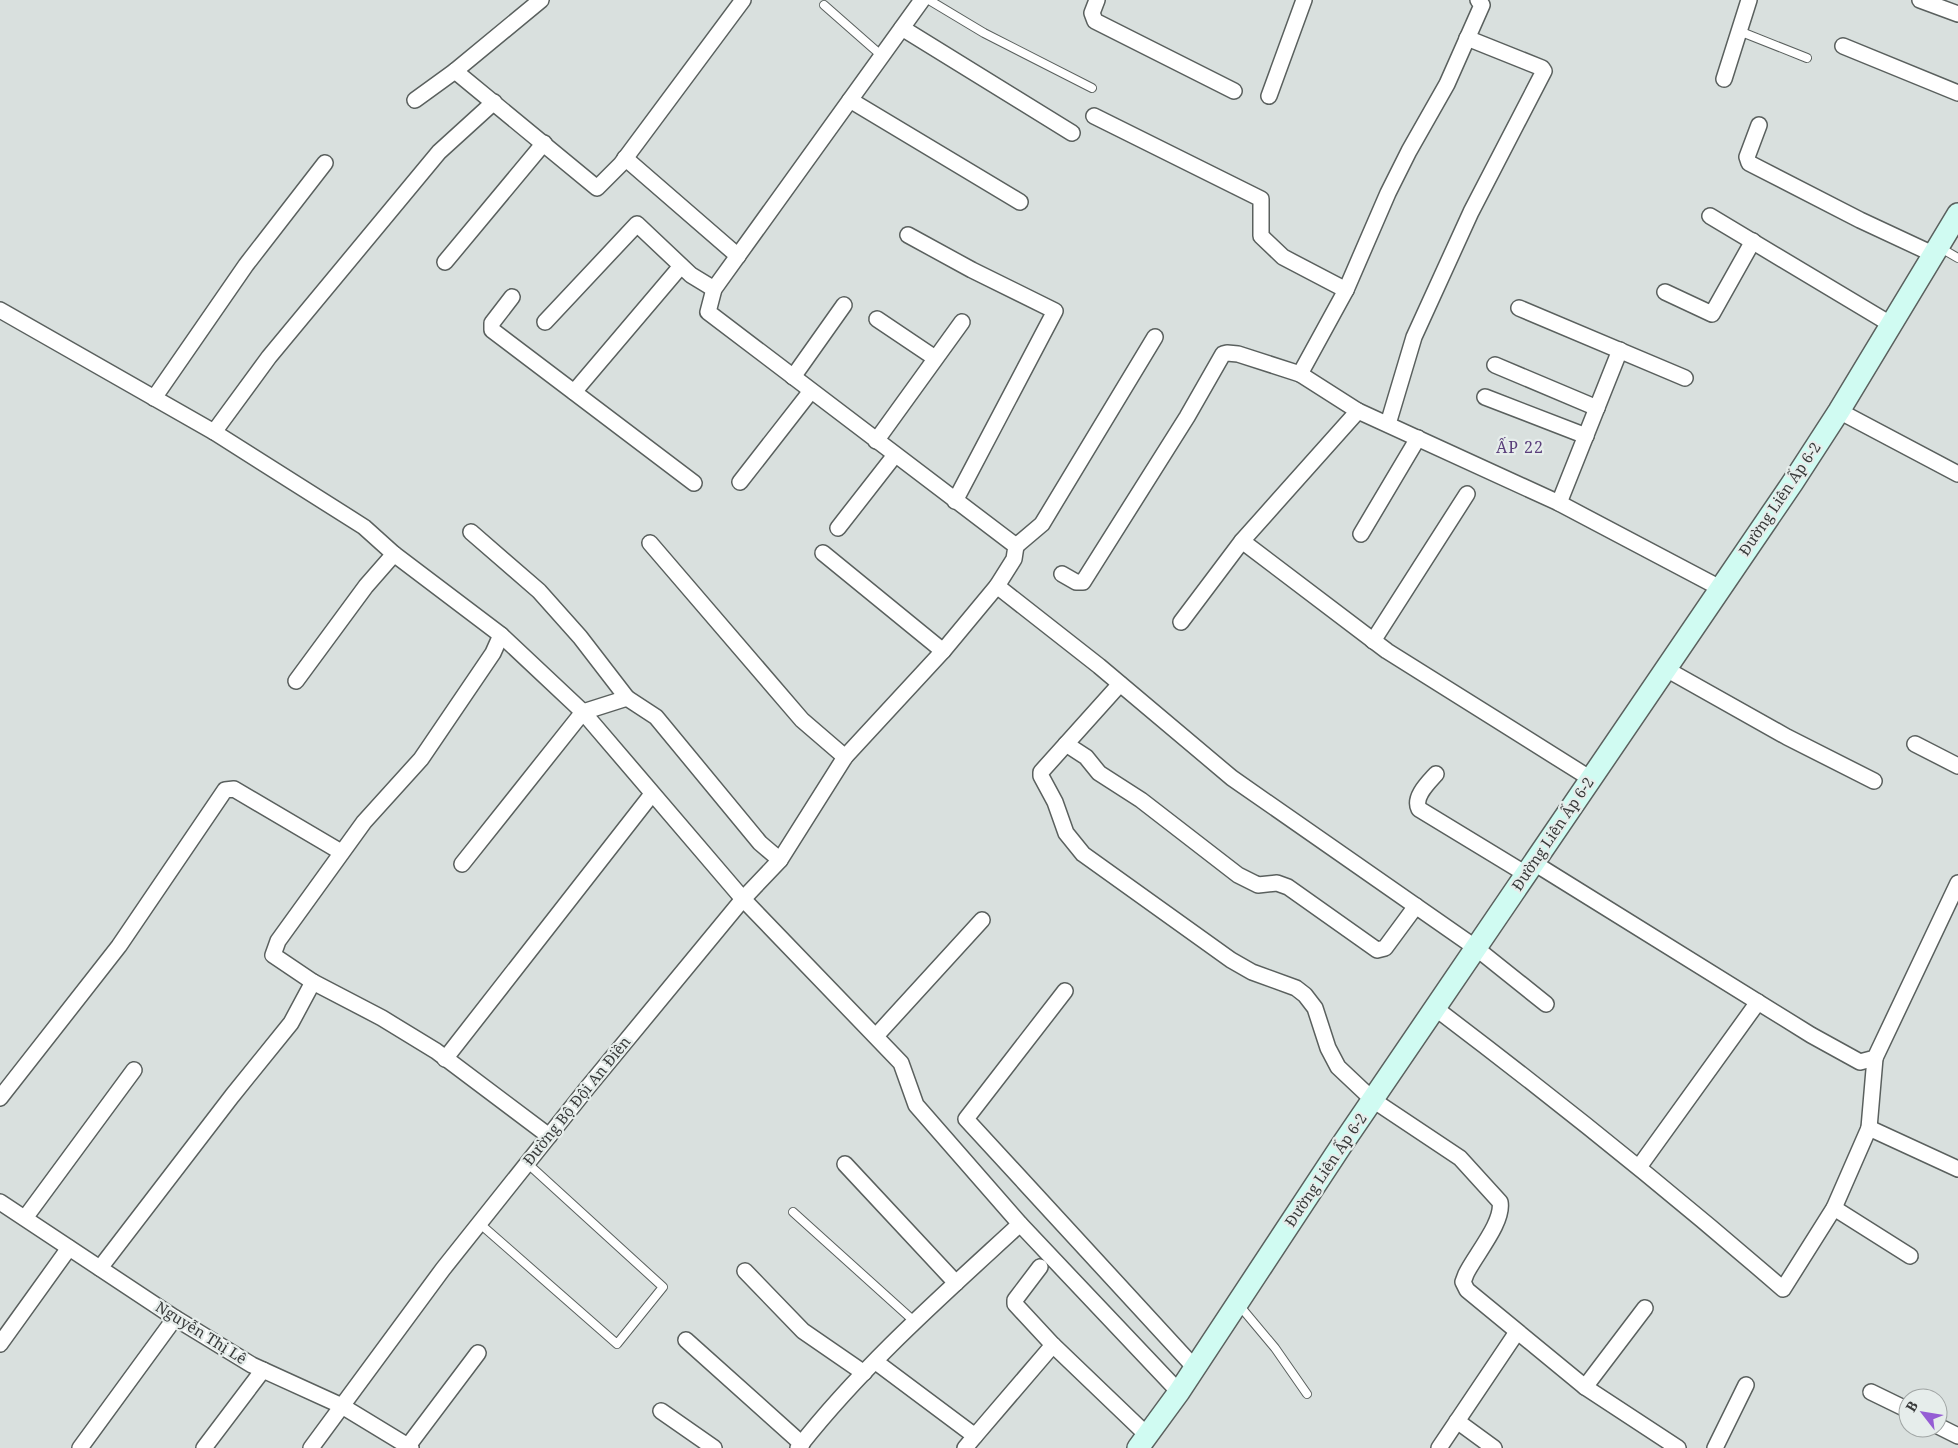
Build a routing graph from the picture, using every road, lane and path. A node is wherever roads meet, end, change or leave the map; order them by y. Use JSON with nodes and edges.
{"nodes":[{"id":1,"x":541,"y":0,"type":"edge"},
{"id":2,"x":743,"y":0,"type":"edge"},
{"id":3,"x":922,"y":0,"type":"edge"},
{"id":4,"x":929,"y":0,"type":"edge"},
{"id":5,"x":1097,"y":0,"type":"edge"},
{"id":6,"x":1304,"y":0,"type":"edge"},
{"id":7,"x":1478,"y":0,"type":"edge"},
{"id":8,"x":1748,"y":0,"type":"edge"},
{"id":9,"x":1920,"y":0,"type":"edge"},
{"id":10,"x":824,"y":5,"type":"dead end"},
{"id":11,"x":1958,"y":14,"type":"edge"},
{"id":12,"x":902,"y":28,"type":"junction"},
{"id":13,"x":1739,"y":31,"type":"junction"},
{"id":14,"x":1467,"y":38,"type":"junction"},
{"id":15,"x":1843,"y":46,"type":"dead end"},
{"id":16,"x":882,"y":56,"type":"junction"},
{"id":17,"x":1807,"y":58,"type":"dead end"},
{"id":18,"x":455,"y":71,"type":"junction"},
{"id":19,"x":1724,"y":80,"type":"dead end"},
{"id":20,"x":1092,"y":88,"type":"dead end"},
{"id":21,"x":1234,"y":91,"type":"dead end"},
{"id":22,"x":1958,"y":93,"type":"edge"},
{"id":23,"x":1269,"y":96,"type":"dead end"},
{"id":24,"x":415,"y":100,"type":"dead end"},
{"id":25,"x":850,"y":100,"type":"junction"},
{"id":26,"x":494,"y":102,"type":"junction"},
{"id":27,"x":1094,"y":116,"type":"dead end"},
{"id":28,"x":1759,"y":125,"type":"dead end"},
{"id":29,"x":1072,"y":133,"type":"dead end"},
{"id":30,"x":544,"y":143,"type":"junction"},
{"id":31,"x":625,"y":158,"type":"junction"},
{"id":32,"x":326,"y":163,"type":"dead end"},
{"id":33,"x":1020,"y":202,"type":"dead end"},
{"id":34,"x":1958,"y":214,"type":"edge"},
{"id":35,"x":1710,"y":216,"type":"dead end"},
{"id":36,"x":908,"y":235,"type":"dead end"},
{"id":37,"x":1753,"y":241,"type":"junction"},
{"id":38,"x":1937,"y":251,"type":"junction"},
{"id":39,"x":738,"y":256,"type":"junction"},
{"id":40,"x":1958,"y":258,"type":"edge"},
{"id":41,"x":445,"y":262,"type":"dead end"},
{"id":42,"x":681,"y":266,"type":"junction"},
{"id":43,"x":714,"y":289,"type":"junction"},
{"id":44,"x":1346,"y":290,"type":"junction"},
{"id":45,"x":1665,"y":292,"type":"dead end"},
{"id":46,"x":512,"y":297,"type":"dead end"},
{"id":47,"x":844,"y":305,"type":"dead end"},
{"id":48,"x":1519,"y":308,"type":"dead end"},
{"id":49,"x":0,"y":310,"type":"edge"},
{"id":50,"x":877,"y":320,"type":"dead end"},
{"id":51,"x":545,"y":322,"type":"dead end"},
{"id":52,"x":962,"y":322,"type":"dead end"},
{"id":53,"x":1892,"y":325,"type":"junction"},
{"id":54,"x":1155,"y":337,"type":"dead end"},
{"id":55,"x":1620,"y":350,"type":"junction"},
{"id":56,"x":935,"y":358,"type":"junction"},
{"id":57,"x":1494,"y":365,"type":"dead end"},
{"id":58,"x":1300,"y":374,"type":"junction"},
{"id":59,"x":793,"y":377,"type":"junction"},
{"id":60,"x":1684,"y":378,"type":"dead end"},
{"id":61,"x":811,"y":391,"type":"junction"},
{"id":62,"x":574,"y":392,"type":"junction"},
{"id":63,"x":1485,"y":397,"type":"dead end"},
{"id":64,"x":154,"y":398,"type":"junction"},
{"id":65,"x":1597,"y":408,"type":"junction"},
{"id":66,"x":1358,"y":411,"type":"junction"},
{"id":67,"x":1839,"y":412,"type":"junction"},
{"id":68,"x":1388,"y":424,"type":"junction"},
{"id":69,"x":214,"y":432,"type":"junction"},
{"id":70,"x":1586,"y":436,"type":"junction"},
{"id":71,"x":1418,"y":438,"type":"junction"},
{"id":72,"x":876,"y":440,"type":"junction"},
{"id":73,"x":894,"y":454,"type":"junction"},
{"id":74,"x":1958,"y":474,"type":"edge"},
{"id":75,"x":740,"y":482,"type":"dead end"},
{"id":76,"x":694,"y":483,"type":"dead end"},
{"id":77,"x":1467,"y":494,"type":"dead end"},
{"id":78,"x":955,"y":501,"type":"junction"},
{"id":79,"x":1559,"y":503,"type":"junction"},
{"id":80,"x":838,"y":528,"type":"dead end"},
{"id":81,"x":472,"y":532,"type":"dead end"},
{"id":82,"x":1361,"y":534,"type":"dead end"},
{"id":83,"x":1242,"y":541,"type":"junction"},
{"id":84,"x":650,"y":543,"type":"dead end"},
{"id":85,"x":1016,"y":546,"type":"junction"},
{"id":86,"x":823,"y":553,"type":"dead end"},
{"id":87,"x":394,"y":554,"type":"junction"},
{"id":88,"x":1062,"y":574,"type":"dead end"},
{"id":89,"x":997,"y":586,"type":"junction"},
{"id":90,"x":1720,"y":588,"type":"junction"},
{"id":91,"x":1181,"y":622,"type":"dead end"},
{"id":92,"x":501,"y":635,"type":"junction"},
{"id":93,"x":1373,"y":641,"type":"junction"},
{"id":94,"x":943,"y":651,"type":"junction"},
{"id":95,"x":1666,"y":669,"type":"junction"},
{"id":96,"x":296,"y":681,"type":"dead end"},
{"id":97,"x":1120,"y":684,"type":"junction"},
{"id":98,"x":627,"y":698,"type":"junction"},
{"id":99,"x":583,"y":712,"type":"junction"},
{"id":100,"x":1066,"y":744,"type":"junction"},
{"id":101,"x":1915,"y":744,"type":"dead end"},
{"id":102,"x":845,"y":757,"type":"junction"},
{"id":103,"x":1958,"y":766,"type":"edge"},
{"id":104,"x":1436,"y":774,"type":"dead end"},
{"id":105,"x":1590,"y":779,"type":"junction"},
{"id":106,"x":1874,"y":781,"type":"dead end"},
{"id":107,"x":652,"y":794,"type":"junction"},
{"id":108,"x":341,"y":852,"type":"junction"},
{"id":109,"x":780,"y":860,"type":"junction"},
{"id":110,"x":462,"y":864,"type":"dead end"},
{"id":111,"x":1530,"y":868,"type":"junction"},
{"id":112,"x":1958,"y":883,"type":"edge"},
{"id":113,"x":743,"y":899,"type":"junction"},
{"id":114,"x":1416,"y":906,"type":"junction"},
{"id":115,"x":982,"y":920,"type":"dead end"},
{"id":116,"x":1476,"y":948,"type":"junction"},
{"id":117,"x":313,"y":982,"type":"junction"},
{"id":118,"x":1065,"y":991,"type":"dead end"},
{"id":119,"x":1758,"y":1002,"type":"junction"},
{"id":120,"x":1546,"y":1004,"type":"dead end"},
{"id":121,"x":1435,"y":1008,"type":"junction"},
{"id":122,"x":876,"y":1036,"type":"junction"},
{"id":123,"x":445,"y":1058,"type":"junction"},
{"id":124,"x":1875,"y":1058,"type":"junction"},
{"id":125,"x":134,"y":1070,"type":"dead end"},
{"id":126,"x":0,"y":1098,"type":"edge"},
{"id":127,"x":1373,"y":1100,"type":"junction"},
{"id":128,"x":1868,"y":1128,"type":"junction"},
{"id":129,"x":548,"y":1136,"type":"junction"},
{"id":130,"x":528,"y":1163,"type":"junction"},
{"id":131,"x":845,"y":1164,"type":"dead end"},
{"id":132,"x":1639,"y":1167,"type":"junction"},
{"id":133,"x":1958,"y":1170,"type":"edge"},
{"id":134,"x":0,"y":1202,"type":"edge"},
{"id":135,"x":1834,"y":1208,"type":"junction"},
{"id":136,"x":793,"y":1212,"type":"dead end"},
{"id":137,"x":25,"y":1218,"type":"junction"},
{"id":138,"x":480,"y":1223,"type":"junction"},
{"id":139,"x":1020,"y":1224,"type":"junction"},
{"id":140,"x":69,"y":1248,"type":"junction"},
{"id":141,"x":1910,"y":1256,"type":"dead end"},
{"id":142,"x":1040,"y":1267,"type":"dead end"},
{"id":143,"x":100,"y":1268,"type":"junction"},
{"id":144,"x":745,"y":1271,"type":"dead end"},
{"id":145,"x":956,"y":1283,"type":"junction"},
{"id":146,"x":1237,"y":1303,"type":"junction"},
{"id":147,"x":1645,"y":1308,"type":"dead end"},
{"id":148,"x":175,"y":1318,"type":"junction"},
{"id":149,"x":915,"y":1322,"type":"junction"},
{"id":150,"x":1517,"y":1332,"type":"junction"},
{"id":151,"x":686,"y":1340,"type":"dead end"},
{"id":152,"x":0,"y":1344,"type":"edge"},
{"id":153,"x":1053,"y":1345,"type":"junction"},
{"id":154,"x":478,"y":1353,"type":"dead end"},
{"id":155,"x":876,"y":1362,"type":"junction"},
{"id":156,"x":1195,"y":1368,"type":"junction"},
{"id":157,"x":263,"y":1370,"type":"junction"},
{"id":158,"x":864,"y":1373,"type":"junction"},
{"id":159,"x":1746,"y":1385,"type":"dead end"},
{"id":160,"x":1585,"y":1387,"type":"junction"},
{"id":161,"x":1179,"y":1392,"type":"junction"},
{"id":162,"x":1871,"y":1392,"type":"dead end"},
{"id":163,"x":1308,"y":1394,"type":"dead end"},
{"id":164,"x":1898,"y":1405,"type":"edge"},
{"id":165,"x":342,"y":1406,"type":"junction"},
{"id":166,"x":661,"y":1411,"type":"dead end"},
{"id":167,"x":1457,"y":1421,"type":"junction"},
{"id":168,"x":975,"y":1436,"type":"junction"},
{"id":169,"x":1143,"y":1442,"type":"edge"},
{"id":170,"x":800,"y":1446,"type":"edge"},
{"id":171,"x":410,"y":1447,"type":"edge"},
{"id":172,"x":80,"y":1448,"type":"edge"},
{"id":173,"x":204,"y":1448,"type":"edge"},
{"id":174,"x":311,"y":1448,"type":"edge"},
{"id":175,"x":714,"y":1448,"type":"edge"},
{"id":176,"x":965,"y":1448,"type":"edge"},
{"id":177,"x":1439,"y":1448,"type":"edge"},
{"id":178,"x":1494,"y":1448,"type":"edge"},
{"id":179,"x":1678,"y":1448,"type":"edge"},
{"id":180,"x":1715,"y":1448,"type":"edge"}],
"edges":[{"from":1,"to":18,"type":"street"},
{"from":2,"to":31,"type":"street"},
{"from":3,"to":12,"type":"street"},
{"from":4,"to":20,"type":"lane"},
{"from":5,"to":21,"type":"street"},
{"from":6,"to":23,"type":"street"},
{"from":7,"to":14,"type":"street"},
{"from":8,"to":13,"type":"street"},
{"from":9,"to":11,"type":"street"},
{"from":10,"to":16,"type":"lane"},
{"from":12,"to":16,"type":"street"},
{"from":12,"to":29,"type":"street"},
{"from":13,"to":17,"type":"lane"},
{"from":13,"to":19,"type":"street"},
{"from":14,"to":44,"type":"street"},
{"from":14,"to":68,"type":"street"},
{"from":15,"to":22,"type":"street"},
{"from":16,"to":25,"type":"street"},
{"from":18,"to":24,"type":"street"},
{"from":18,"to":26,"type":"street"},
{"from":25,"to":33,"type":"street"},
{"from":25,"to":39,"type":"street"},
{"from":26,"to":30,"type":"street"},
{"from":26,"to":69,"type":"street"},
{"from":27,"to":44,"type":"street"},
{"from":28,"to":38,"type":"street"},
{"from":30,"to":31,"type":"street"},
{"from":30,"to":41,"type":"street"},
{"from":31,"to":39,"type":"street"},
{"from":32,"to":64,"type":"street"},
{"from":34,"to":38,"type":"street","name":"Đường Liên Ấp 6-2"},
{"from":35,"to":37,"type":"street"},
{"from":36,"to":78,"type":"street"},
{"from":37,"to":45,"type":"street"},
{"from":37,"to":53,"type":"street"},
{"from":38,"to":40,"type":"lane"},
{"from":38,"to":53,"type":"street","name":"Đường Liên Ấp 6-2"},
{"from":39,"to":43,"type":"street"},
{"from":42,"to":43,"type":"street"},
{"from":42,"to":51,"type":"street"},
{"from":42,"to":62,"type":"street"},
{"from":43,"to":59,"type":"street"},
{"from":44,"to":58,"type":"street"},
{"from":46,"to":62,"type":"street"},
{"from":47,"to":59,"type":"street"},
{"from":48,"to":55,"type":"street"},
{"from":49,"to":64,"type":"street"},
{"from":50,"to":56,"type":"street"},
{"from":52,"to":56,"type":"street"},
{"from":53,"to":67,"type":"street","name":"Đường Liên Ấp 6-2"},
{"from":54,"to":85,"type":"street"},
{"from":55,"to":60,"type":"street"},
{"from":55,"to":65,"type":"street"},
{"from":56,"to":72,"type":"street"},
{"from":57,"to":65,"type":"street"},
{"from":58,"to":66,"type":"street"},
{"from":58,"to":88,"type":"street"},
{"from":59,"to":61,"type":"street"},
{"from":61,"to":72,"type":"street"},
{"from":61,"to":75,"type":"street"},
{"from":62,"to":76,"type":"street"},
{"from":63,"to":70,"type":"street"},
{"from":64,"to":69,"type":"street"},
{"from":65,"to":70,"type":"street"},
{"from":66,"to":68,"type":"street"},
{"from":66,"to":83,"type":"street"},
{"from":67,"to":74,"type":"street"},
{"from":67,"to":90,"type":"street","name":"Đường Liên Ấp 6-2"},
{"from":68,"to":71,"type":"street"},
{"from":69,"to":87,"type":"street"},
{"from":70,"to":79,"type":"street"},
{"from":71,"to":79,"type":"street"},
{"from":71,"to":82,"type":"street"},
{"from":72,"to":73,"type":"street"},
{"from":73,"to":78,"type":"street"},
{"from":73,"to":80,"type":"street"},
{"from":77,"to":93,"type":"street"},
{"from":78,"to":85,"type":"street"},
{"from":79,"to":90,"type":"street"},
{"from":81,"to":98,"type":"street"},
{"from":83,"to":91,"type":"street"},
{"from":83,"to":93,"type":"street"},
{"from":84,"to":102,"type":"street"},
{"from":85,"to":89,"type":"street","name":"Đường Bộ Đội An Điền"},
{"from":86,"to":94,"type":"street"},
{"from":87,"to":92,"type":"street"},
{"from":87,"to":96,"type":"street"},
{"from":89,"to":94,"type":"street","name":"Đường Bộ Đội An Điền"},
{"from":89,"to":97,"type":"street"},
{"from":90,"to":95,"type":"street","name":"Đường Liên Ấp 6-2"},
{"from":92,"to":99,"type":"street"},
{"from":92,"to":108,"type":"street"},
{"from":93,"to":105,"type":"street"},
{"from":94,"to":102,"type":"street","name":"Đường Bộ Đội An Điền"},
{"from":95,"to":105,"type":"street","name":"Đường Liên Ấp 6-2"},
{"from":95,"to":106,"type":"street"},
{"from":97,"to":100,"type":"street"},
{"from":97,"to":114,"type":"street"},
{"from":98,"to":99,"type":"street"},
{"from":98,"to":109,"type":"street"},
{"from":99,"to":107,"type":"street"},
{"from":99,"to":110,"type":"street"},
{"from":100,"to":114,"type":"street"},
{"from":100,"to":127,"type":"street"},
{"from":101,"to":103,"type":"street"},
{"from":102,"to":109,"type":"street","name":"Đường Bộ Đội An Điền"},
{"from":104,"to":111,"type":"street"},
{"from":105,"to":111,"type":"street","name":"Đường Liên Ấp 6-2"},
{"from":107,"to":113,"type":"street"},
{"from":107,"to":123,"type":"street"},
{"from":108,"to":117,"type":"street"},
{"from":108,"to":126,"type":"street"},
{"from":109,"to":113,"type":"street","name":"Đường Bộ Đội An Điền"},
{"from":111,"to":116,"type":"street","name":"Đường Liên Ấp 6-2"},
{"from":111,"to":119,"type":"street"},
{"from":112,"to":124,"type":"street"},
{"from":113,"to":122,"type":"street"},
{"from":113,"to":129,"type":"street","name":"Đường Bộ Đội An Điền"},
{"from":114,"to":116,"type":"street"},
{"from":115,"to":122,"type":"street"},
{"from":116,"to":120,"type":"street"},
{"from":116,"to":121,"type":"street","name":"Đường Liên Ấp 6-2"},
{"from":117,"to":123,"type":"street"},
{"from":117,"to":143,"type":"street"},
{"from":118,"to":156,"type":"street"},
{"from":119,"to":124,"type":"street"},
{"from":119,"to":132,"type":"street"},
{"from":121,"to":127,"type":"street","name":"Đường Liên Ấp 6-2"},
{"from":121,"to":132,"type":"street"},
{"from":122,"to":139,"type":"street"},
{"from":123,"to":129,"type":"street"},
{"from":124,"to":128,"type":"street"},
{"from":125,"to":137,"type":"street"},
{"from":127,"to":146,"type":"street","name":"Đường Liên Ấp 6-2"},
{"from":127,"to":150,"type":"street"},
{"from":128,"to":133,"type":"street"},
{"from":128,"to":135,"type":"street"},
{"from":129,"to":130,"type":"street","name":"Đường Bộ Đội An Điền"},
{"from":130,"to":138,"type":"street","name":"Đường Bộ Đội An Điền"},
{"from":130,"to":138,"type":"lane"},
{"from":131,"to":145,"type":"street"},
{"from":132,"to":135,"type":"street"},
{"from":134,"to":137,"type":"street","name":"Nguyễn Thị Lê"},
{"from":135,"to":141,"type":"street"},
{"from":136,"to":149,"type":"lane"},
{"from":137,"to":140,"type":"street","name":"Nguyễn Thị Lê"},
{"from":138,"to":165,"type":"street","name":"Đường Bộ Đội An Điền"},
{"from":139,"to":145,"type":"street"},
{"from":139,"to":161,"type":"street"},
{"from":140,"to":143,"type":"street","name":"Nguyễn Thị Lê"},
{"from":140,"to":152,"type":"street"},
{"from":142,"to":153,"type":"street"},
{"from":143,"to":148,"type":"street","name":"Nguyễn Thị Lê"},
{"from":144,"to":158,"type":"street"},
{"from":145,"to":149,"type":"street"},
{"from":146,"to":156,"type":"street","name":"Đường Liên Ấp 6-2"},
{"from":146,"to":163,"type":"lane"},
{"from":147,"to":160,"type":"street"},
{"from":148,"to":157,"type":"street","name":"Nguyễn Thị Lê"},
{"from":148,"to":172,"type":"street"},
{"from":149,"to":155,"type":"street"},
{"from":150,"to":160,"type":"street"},
{"from":150,"to":167,"type":"street"},
{"from":151,"to":170,"type":"street"},
{"from":153,"to":168,"type":"street"},
{"from":153,"to":169,"type":"street"},
{"from":154,"to":171,"type":"street"},
{"from":155,"to":158,"type":"street"},
{"from":155,"to":168,"type":"street"},
{"from":156,"to":161,"type":"street","name":"Đường Liên Ấp 6-2"},
{"from":157,"to":165,"type":"street","name":"Nguyễn Thị Lê"},
{"from":157,"to":173,"type":"street"},
{"from":158,"to":170,"type":"street"},
{"from":159,"to":180,"type":"street"},
{"from":160,"to":179,"type":"street"},
{"from":161,"to":169,"type":"street","name":"Đường Liên Ấp 6-2"},
{"from":162,"to":164,"type":"street"},
{"from":165,"to":171,"type":"street","name":"Nguyễn Thị Lê"},
{"from":165,"to":174,"type":"street","name":"Đường Bộ Đội An Điền"},
{"from":166,"to":175,"type":"street"},
{"from":167,"to":177,"type":"street"},
{"from":167,"to":178,"type":"street"},
{"from":168,"to":176,"type":"street"}]}
